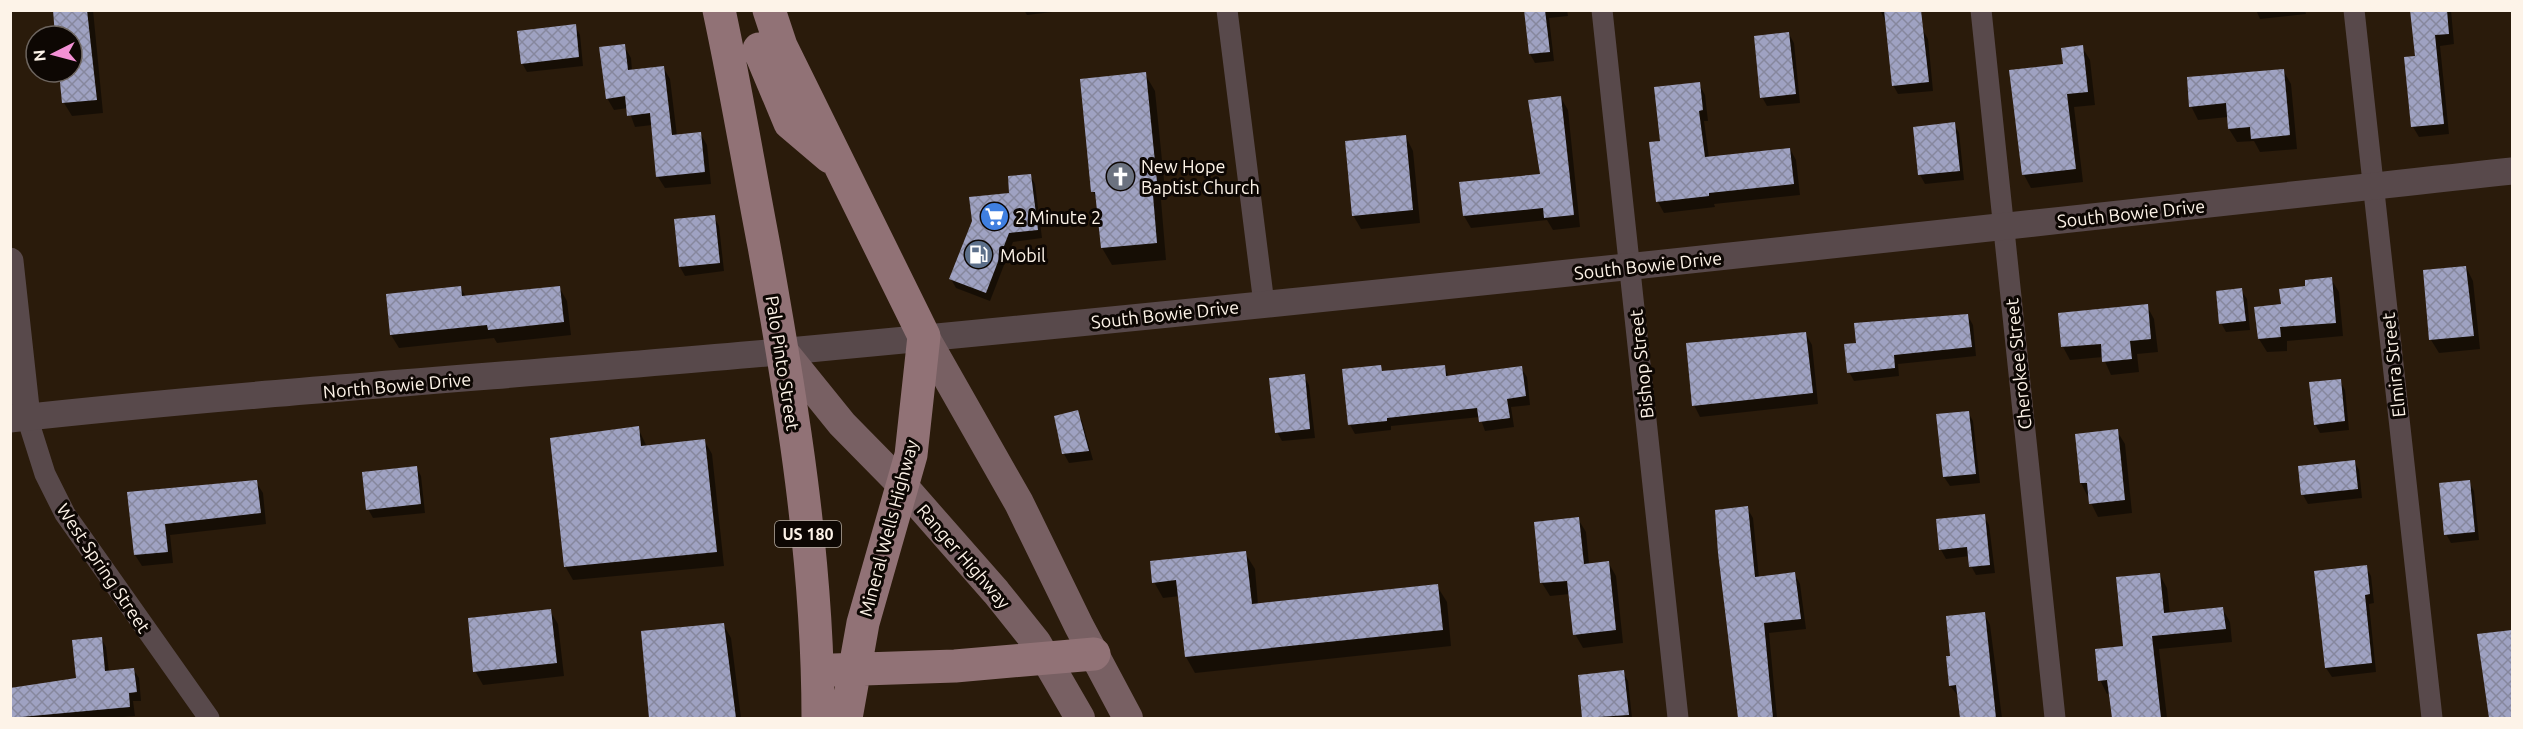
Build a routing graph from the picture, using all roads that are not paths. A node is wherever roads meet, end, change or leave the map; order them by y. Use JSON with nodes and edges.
{"nodes":[{"id":1,"x":719,"y":10,"type":"edge"},
{"id":2,"x":769,"y":10,"type":"edge"},
{"id":3,"x":1227,"y":10,"type":"edge"},
{"id":4,"x":1602,"y":10,"type":"edge"},
{"id":5,"x":1981,"y":10,"type":"edge"},
{"id":6,"x":2354,"y":10,"type":"edge"},
{"id":7,"x":756,"y":49,"type":"junction"},
{"id":8,"x":2512,"y":171,"type":"edge"},
{"id":9,"x":2373,"y":186,"type":"junction"},
{"id":10,"x":2003,"y":227,"type":"junction"},
{"id":11,"x":10,"y":261,"type":"edge"},
{"id":12,"x":1631,"y":267,"type":"junction"},
{"id":13,"x":1264,"y":304,"type":"junction"},
{"id":14,"x":924,"y":336,"type":"junction"},
{"id":15,"x":783,"y":351,"type":"junction"},
{"id":16,"x":19,"y":418,"type":"edge"},
{"id":17,"x":902,"y":485,"type":"junction"},
{"id":18,"x":806,"y":513,"type":"junction"},
{"id":19,"x":1094,"y":654,"type":"junction"},
{"id":20,"x":1046,"y":658,"type":"junction"},
{"id":21,"x":853,"y":669,"type":"junction"},
{"id":22,"x":818,"y":671,"type":"junction"},
{"id":23,"x":208,"y":718,"type":"edge"},
{"id":24,"x":818,"y":718,"type":"edge"},
{"id":25,"x":846,"y":718,"type":"edge"},
{"id":26,"x":1080,"y":718,"type":"edge"},
{"id":27,"x":1128,"y":718,"type":"edge"},
{"id":28,"x":1678,"y":718,"type":"edge"},
{"id":29,"x":2055,"y":718,"type":"edge"},
{"id":30,"x":2432,"y":718,"type":"edge"}],
"edges":[{"from":1,"to":7,"type":"main road","name":"Palo Pinto Street","number":"US 180"},
{"from":2,"to":7,"type":"main road","name":"Palo Pinto Street","number":"US 180"},
{"from":3,"to":13,"type":"street"},
{"from":4,"to":12,"type":"street","name":"Bishop Street"},
{"from":5,"to":10,"type":"street","name":"Cherokee Street"},
{"from":6,"to":9,"type":"street","name":"Elmira Street"},
{"from":7,"to":14,"type":"main road","name":"Palo Pinto Street","number":"US 180"},
{"from":7,"to":15,"type":"main road","name":"Palo Pinto Street","number":"US 180"},
{"from":8,"to":9,"type":"street","name":"South Bowie Drive"},
{"from":9,"to":10,"type":"street","name":"South Bowie Drive"},
{"from":9,"to":30,"type":"street","name":"Elmira Street"},
{"from":10,"to":12,"type":"street","name":"South Bowie Drive"},
{"from":10,"to":29,"type":"street","name":"Cherokee Street"},
{"from":11,"to":16,"type":"street","name":"West Spring Street"},
{"from":12,"to":13,"type":"street","name":"South Bowie Drive"},
{"from":12,"to":28,"type":"street","name":"Bishop Street"},
{"from":13,"to":14,"type":"street","name":"South Bowie Drive"},
{"from":14,"to":15,"type":"street","name":"South Bowie Drive"},
{"from":14,"to":17,"type":"main road","name":"Mineral Wells Highway"},
{"from":14,"to":19,"type":"main road"},
{"from":15,"to":16,"type":"street","name":"North Bowie Drive"},
{"from":15,"to":17,"type":"main road","name":"Ranger Highway"},
{"from":15,"to":18,"type":"main road","name":"Palo Pinto Street","number":"US 180"},
{"from":16,"to":23,"type":"street","name":"West Spring Street"},
{"from":17,"to":20,"type":"main road","name":"Ranger Highway"},
{"from":17,"to":21,"type":"main road","name":"Mineral Wells Highway"},
{"from":18,"to":21,"type":"main road"},
{"from":18,"to":22,"type":"main road","name":"Palo Pinto Street","number":"US 180"},
{"from":19,"to":20,"type":"main road"},
{"from":19,"to":27,"type":"main road"},
{"from":20,"to":21,"type":"main road"},
{"from":20,"to":26,"type":"main road","name":"Ranger Highway"},
{"from":21,"to":22,"type":"main road"},
{"from":21,"to":25,"type":"main road","name":"Mineral Wells Highway"},
{"from":22,"to":24,"type":"main road","name":"Palo Pinto Street","number":"US 180"}]}
